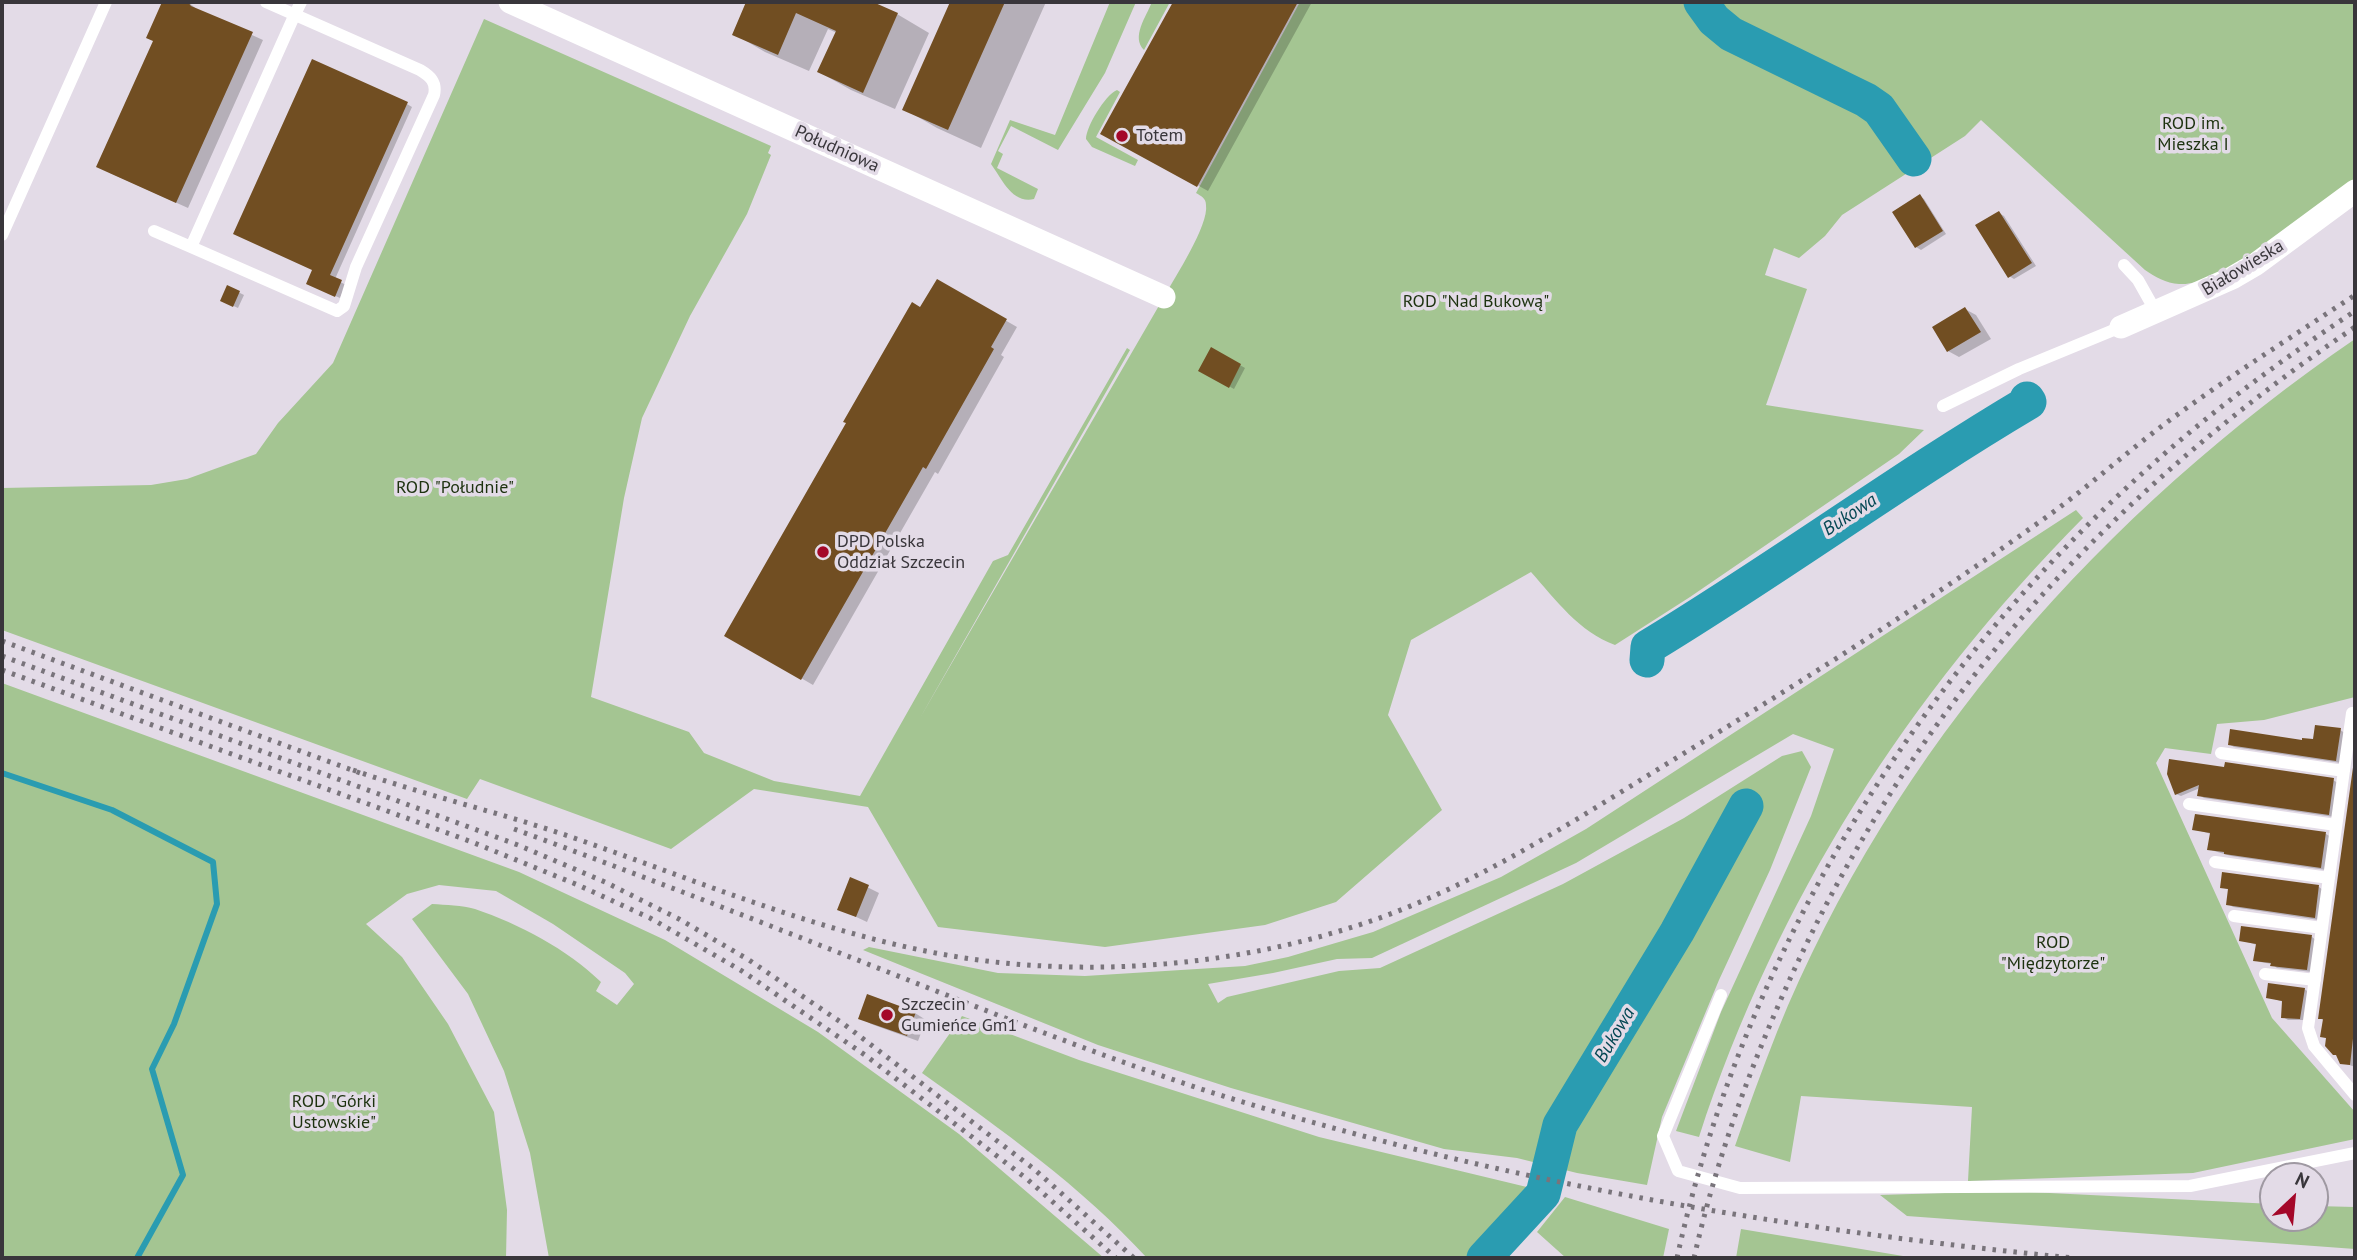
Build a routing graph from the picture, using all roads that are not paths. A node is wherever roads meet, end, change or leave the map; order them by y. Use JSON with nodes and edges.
{"nodes":[{"id":1,"x":106,"y":2,"type":"edge"},
{"id":2,"x":266,"y":2,"type":"edge"},
{"id":3,"x":301,"y":2,"type":"edge"},
{"id":4,"x":510,"y":2,"type":"edge"},
{"id":5,"x":295,"y":14,"type":"junction"},
{"id":6,"x":2355,"y":191,"type":"edge"},
{"id":7,"x":153,"y":231,"type":"dead end"},
{"id":8,"x":2,"y":235,"type":"edge"},
{"id":9,"x":191,"y":247,"type":"junction"},
{"id":10,"x":2124,"y":265,"type":"dead end"},
{"id":11,"x":1164,"y":297,"type":"dead end"},
{"id":12,"x":2156,"y":312,"type":"junction"},
{"id":13,"x":2121,"y":327,"type":"joint"},
{"id":14,"x":1943,"y":406,"type":"dead end"},
{"id":15,"x":2351,"y":713,"type":"dead end"},
{"id":16,"x":2221,"y":753,"type":"dead end"},
{"id":17,"x":2344,"y":771,"type":"junction"},
{"id":18,"x":2189,"y":804,"type":"dead end"},
{"id":19,"x":2336,"y":825,"type":"junction"},
{"id":20,"x":2215,"y":862,"type":"dead end"},
{"id":21,"x":2329,"y":878,"type":"junction"},
{"id":22,"x":2234,"y":916,"type":"dead end"},
{"id":23,"x":2322,"y":928,"type":"junction"},
{"id":24,"x":2266,"y":974,"type":"dead end"},
{"id":25,"x":2315,"y":980,"type":"junction"},
{"id":26,"x":1721,"y":995,"type":"dead end"},
{"id":27,"x":2355,"y":1095,"type":"edge"},
{"id":28,"x":2355,"y":1153,"type":"edge"}],
"edges":[{"from":1,"to":8,"type":"lane"},
{"from":2,"to":5,"type":"lane"},
{"from":3,"to":5,"type":"lane"},
{"from":4,"to":11,"type":"street","name":"Południowa"},
{"from":5,"to":9,"type":"lane"},
{"from":5,"to":9,"type":"lane"},
{"from":6,"to":12,"type":"street","name":"Białowieska"},
{"from":7,"to":9,"type":"lane"},
{"from":10,"to":12,"type":"lane"},
{"from":12,"to":13,"type":"street","name":"Białowieska"},
{"from":13,"to":14,"type":"lane"},
{"from":15,"to":17,"type":"lane"},
{"from":16,"to":17,"type":"lane"},
{"from":17,"to":19,"type":"lane"},
{"from":18,"to":19,"type":"lane"},
{"from":19,"to":21,"type":"lane"},
{"from":20,"to":21,"type":"lane"},
{"from":21,"to":23,"type":"lane"},
{"from":22,"to":23,"type":"lane"},
{"from":23,"to":25,"type":"lane"},
{"from":24,"to":25,"type":"lane"},
{"from":25,"to":27,"type":"lane"},
{"from":26,"to":28,"type":"lane"}]}
